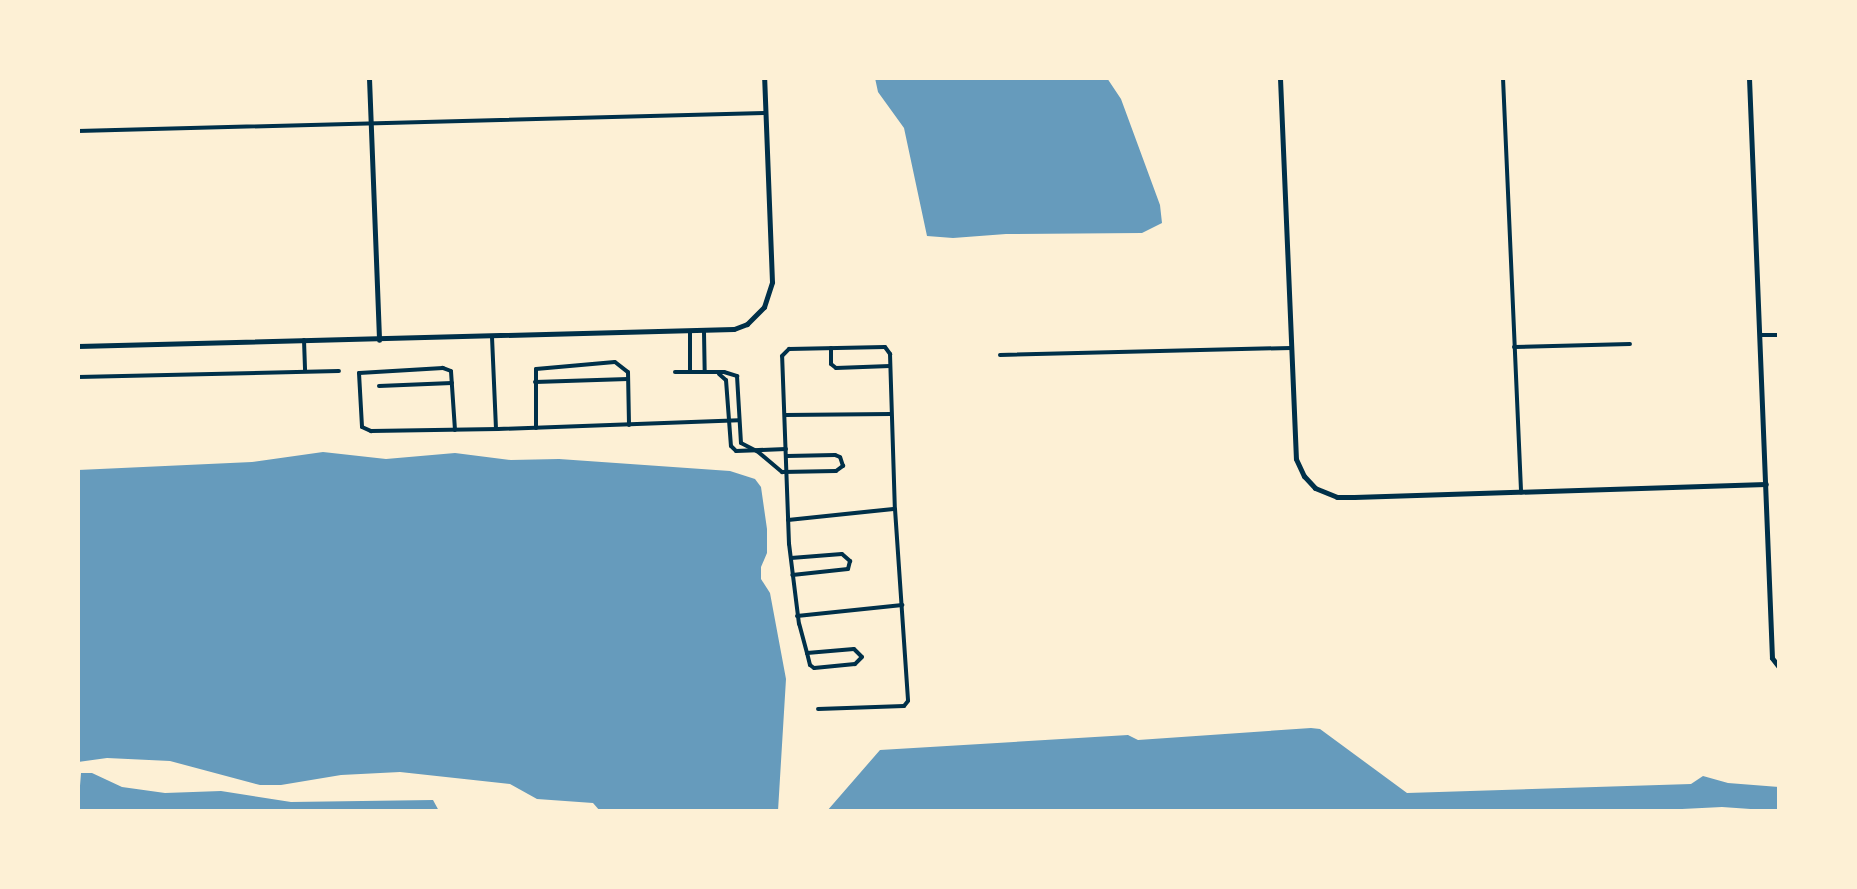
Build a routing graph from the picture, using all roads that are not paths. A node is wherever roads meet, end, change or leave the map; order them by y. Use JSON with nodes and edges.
{"nodes":[{"id":1,"x":369,"y":78,"type":"edge"},
{"id":2,"x":764,"y":78,"type":"edge"},
{"id":3,"x":1280,"y":78,"type":"edge"},
{"id":4,"x":1503,"y":78,"type":"edge"},
{"id":5,"x":1749,"y":78,"type":"edge"},
{"id":6,"x":765,"y":113,"type":"junction"},
{"id":7,"x":370,"y":123,"type":"junction"},
{"id":8,"x":78,"y":131,"type":"edge"},
{"id":9,"x":690,"y":332,"type":"junction"},
{"id":10,"x":704,"y":332,"type":"junction"},
{"id":11,"x":1760,"y":335,"type":"junction"},
{"id":12,"x":1779,"y":335,"type":"edge"},
{"id":13,"x":492,"y":337,"type":"junction"},
{"id":14,"x":304,"y":340,"type":"junction"},
{"id":15,"x":379,"y":340,"type":"junction"},
{"id":16,"x":1630,"y":344,"type":"dead end"},
{"id":17,"x":78,"y":346,"type":"edge"},
{"id":18,"x":1514,"y":347,"type":"junction"},
{"id":19,"x":831,"y":348,"type":"junction"},
{"id":20,"x":1291,"y":348,"type":"junction"},
{"id":21,"x":1000,"y":355,"type":"dead end"},
{"id":22,"x":890,"y":366,"type":"junction"},
{"id":23,"x":305,"y":371,"type":"junction"},
{"id":24,"x":339,"y":371,"type":"dead end"},
{"id":25,"x":705,"y":371,"type":"junction"},
{"id":26,"x":675,"y":372,"type":"dead end"},
{"id":27,"x":690,"y":372,"type":"junction"},
{"id":28,"x":717,"y":372,"type":"junction"},
{"id":29,"x":78,"y":377,"type":"edge"},
{"id":30,"x":628,"y":379,"type":"junction"},
{"id":31,"x":534,"y":382,"type":"junction"},
{"id":32,"x":452,"y":383,"type":"junction"},
{"id":33,"x":379,"y":386,"type":"dead end"},
{"id":34,"x":891,"y":414,"type":"junction"},
{"id":35,"x":785,"y":415,"type":"junction"},
{"id":36,"x":739,"y":420,"type":"junction"},
{"id":37,"x":728,"y":421,"type":"junction"},
{"id":38,"x":629,"y":425,"type":"junction"},
{"id":39,"x":536,"y":428,"type":"junction"},
{"id":40,"x":496,"y":429,"type":"junction"},
{"id":41,"x":455,"y":430,"type":"junction"},
{"id":42,"x":786,"y":449,"type":"junction"},
{"id":43,"x":757,"y":451,"type":"junction"},
{"id":44,"x":787,"y":456,"type":"junction"},
{"id":45,"x":787,"y":473,"type":"junction"},
{"id":46,"x":1766,"y":484,"type":"junction"},
{"id":47,"x":1521,"y":493,"type":"junction"},
{"id":48,"x":895,"y":509,"type":"junction"},
{"id":49,"x":788,"y":520,"type":"junction"},
{"id":50,"x":791,"y":558,"type":"junction"},
{"id":51,"x":792,"y":575,"type":"junction"},
{"id":52,"x":902,"y":605,"type":"junction"},
{"id":53,"x":797,"y":616,"type":"junction"},
{"id":54,"x":807,"y":653,"type":"junction"},
{"id":55,"x":1778,"y":666,"type":"edge"},
{"id":56,"x":818,"y":709,"type":"dead end"}],
"edges":[{"from":1,"to":7,"type":"street"},
{"from":2,"to":6,"type":"street"},
{"from":3,"to":20,"type":"street"},
{"from":4,"to":18,"type":"street"},
{"from":5,"to":11,"type":"street"},
{"from":6,"to":7,"type":"street"},
{"from":6,"to":10,"type":"street"},
{"from":7,"to":8,"type":"street"},
{"from":7,"to":15,"type":"street"},
{"from":9,"to":10,"type":"street"},
{"from":9,"to":13,"type":"street"},
{"from":9,"to":27,"type":"street"},
{"from":10,"to":25,"type":"street"},
{"from":11,"to":12,"type":"street"},
{"from":11,"to":46,"type":"street"},
{"from":13,"to":15,"type":"street"},
{"from":13,"to":40,"type":"street"},
{"from":14,"to":15,"type":"street"},
{"from":14,"to":17,"type":"street"},
{"from":14,"to":23,"type":"street"},
{"from":16,"to":18,"type":"street"},
{"from":18,"to":47,"type":"street"},
{"from":19,"to":22,"type":"street"},
{"from":19,"to":22,"type":"street"},
{"from":19,"to":35,"type":"street"},
{"from":20,"to":21,"type":"street"},
{"from":20,"to":47,"type":"street"},
{"from":22,"to":34,"type":"street"},
{"from":23,"to":24,"type":"street"},
{"from":23,"to":29,"type":"street"},
{"from":25,"to":27,"type":"street"},
{"from":25,"to":28,"type":"street"},
{"from":26,"to":27,"type":"street"},
{"from":28,"to":36,"type":"street"},
{"from":28,"to":37,"type":"street"},
{"from":30,"to":31,"type":"street"},
{"from":30,"to":31,"type":"street"},
{"from":30,"to":38,"type":"street"},
{"from":31,"to":39,"type":"street"},
{"from":32,"to":33,"type":"street"},
{"from":32,"to":41,"type":"street"},
{"from":32,"to":41,"type":"street"},
{"from":34,"to":35,"type":"street"},
{"from":34,"to":48,"type":"street"},
{"from":35,"to":42,"type":"street"},
{"from":36,"to":37,"type":"street"},
{"from":36,"to":43,"type":"street"},
{"from":37,"to":38,"type":"street"},
{"from":37,"to":43,"type":"street"},
{"from":38,"to":39,"type":"street"},
{"from":39,"to":40,"type":"street"},
{"from":40,"to":41,"type":"street"},
{"from":42,"to":43,"type":"street"},
{"from":42,"to":44,"type":"street"},
{"from":43,"to":45,"type":"street"},
{"from":44,"to":45,"type":"street"},
{"from":44,"to":45,"type":"street"},
{"from":45,"to":49,"type":"street"},
{"from":46,"to":47,"type":"street"},
{"from":46,"to":55,"type":"street"},
{"from":48,"to":49,"type":"street"},
{"from":48,"to":52,"type":"street"},
{"from":49,"to":50,"type":"street"},
{"from":50,"to":51,"type":"street"},
{"from":50,"to":51,"type":"street"},
{"from":51,"to":53,"type":"street"},
{"from":52,"to":53,"type":"street"},
{"from":52,"to":56,"type":"street"},
{"from":53,"to":54,"type":"street"},
{"from":54,"to":54,"type":"street"}]}
